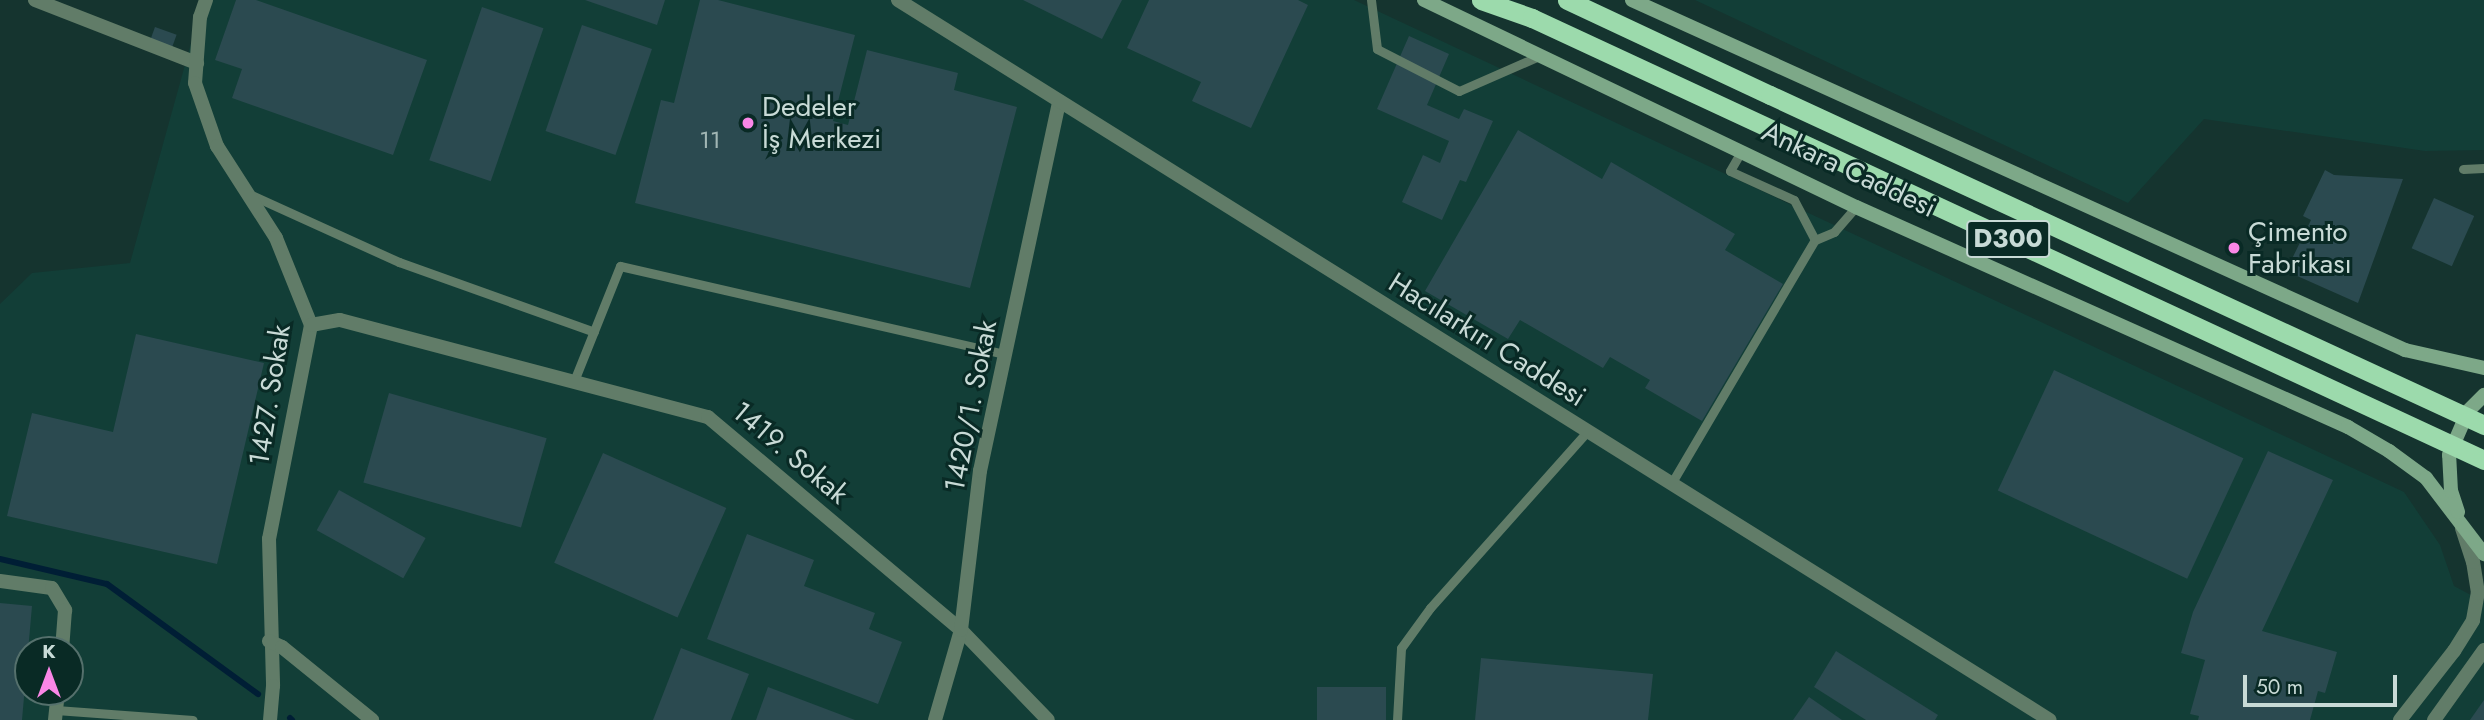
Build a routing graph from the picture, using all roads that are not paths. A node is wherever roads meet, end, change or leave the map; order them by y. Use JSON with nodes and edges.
{"nodes":[{"id":1,"x":35,"y":0,"type":"edge"},
{"id":2,"x":206,"y":0,"type":"edge"},
{"id":3,"x":898,"y":0,"type":"edge"},
{"id":4,"x":1371,"y":0,"type":"edge"},
{"id":5,"x":1424,"y":0,"type":"edge"},
{"id":6,"x":1481,"y":0,"type":"edge"},
{"id":7,"x":1493,"y":0,"type":"edge"},
{"id":8,"x":1567,"y":0,"type":"edge"},
{"id":9,"x":1640,"y":2,"type":"edge"},
{"id":10,"x":1532,"y":18,"type":"junction"},
{"id":11,"x":1539,"y":56,"type":"junction"},
{"id":12,"x":197,"y":63,"type":"junction"},
{"id":13,"x":1059,"y":101,"type":"junction"},
{"id":14,"x":1742,"y":150,"type":"junction"},
{"id":15,"x":2484,"y":168,"type":"edge"},
{"id":16,"x":2463,"y":169,"type":"dead end"},
{"id":17,"x":247,"y":193,"type":"junction"},
{"id":18,"x":1856,"y":207,"type":"junction"},
{"id":19,"x":1815,"y":240,"type":"junction"},
{"id":20,"x":311,"y":325,"type":"junction"},
{"id":21,"x":594,"y":332,"type":"junction"},
{"id":22,"x":1005,"y":354,"type":"junction"},
{"id":23,"x":2484,"y":368,"type":"edge"},
{"id":24,"x":574,"y":381,"type":"junction"},
{"id":25,"x":2484,"y":395,"type":"edge"},
{"id":26,"x":2484,"y":425,"type":"edge"},
{"id":27,"x":1587,"y":432,"type":"junction"},
{"id":28,"x":2484,"y":460,"type":"edge"},
{"id":29,"x":1671,"y":484,"type":"junction"},
{"id":30,"x":2460,"y":520,"type":"junction"},
{"id":31,"x":2484,"y":554,"type":"edge"},
{"id":32,"x":0,"y":581,"type":"edge"},
{"id":33,"x":961,"y":630,"type":"junction"},
{"id":34,"x":63,"y":636,"type":"edge"},
{"id":35,"x":269,"y":641,"type":"junction"},
{"id":36,"x":2484,"y":650,"type":"edge"},
{"id":37,"x":55,"y":715,"type":"edge"},
{"id":38,"x":193,"y":720,"type":"edge"},
{"id":39,"x":270,"y":720,"type":"edge"},
{"id":40,"x":372,"y":720,"type":"edge"},
{"id":41,"x":935,"y":720,"type":"edge"},
{"id":42,"x":1048,"y":720,"type":"edge"},
{"id":43,"x":1397,"y":720,"type":"edge"},
{"id":44,"x":2050,"y":720,"type":"edge"},
{"id":45,"x":2400,"y":720,"type":"edge"},
{"id":46,"x":2434,"y":720,"type":"edge"}],
"edges":[{"from":1,"to":12,"type":"street"},
{"from":2,"to":12,"type":"street","name":"1427. Sokak"},
{"from":3,"to":13,"type":"street","name":"Hacılarkırı Caddesi"},
{"from":4,"to":11,"type":"lane"},
{"from":5,"to":11,"type":"main road","name":"Ankara Caddesi"},
{"from":6,"to":10,"type":"highway"},
{"from":7,"to":10,"type":"highway","name":"Ankara Caddesi","number":"D300"},
{"from":8,"to":26,"type":"highway","name":"Ankara Caddesi","number":"D300","bridge":true},
{"from":9,"to":23,"type":"main road"},
{"from":10,"to":28,"type":"highway","name":"Ankara Caddesi","number":"D300","bridge":true},
{"from":11,"to":14,"type":"main road","name":"Ankara Caddesi"},
{"from":12,"to":17,"type":"street","name":"1427. Sokak"},
{"from":13,"to":22,"type":"street","name":"1420/1. Sokak"},
{"from":13,"to":27,"type":"street","name":"Hacılarkırı Caddesi"},
{"from":14,"to":18,"type":"main road","name":"Ankara Caddesi"},
{"from":14,"to":19,"type":"lane"},
{"from":15,"to":16,"type":"lane"},
{"from":17,"to":20,"type":"street","name":"1427. Sokak"},
{"from":17,"to":21,"type":"lane"},
{"from":18,"to":19,"type":"lane"},
{"from":18,"to":30,"type":"main road","name":"Ankara Caddesi"},
{"from":19,"to":29,"type":"lane"},
{"from":20,"to":24,"type":"street","name":"1419. Sokak"},
{"from":20,"to":35,"type":"street","name":"1427. Sokak"},
{"from":21,"to":22,"type":"lane"},
{"from":21,"to":24,"type":"lane"},
{"from":22,"to":33,"type":"street","name":"1420/1. Sokak"},
{"from":24,"to":33,"type":"street","name":"1419. Sokak"},
{"from":25,"to":30,"type":"main road","name":"Ankara Caddesi"},
{"from":27,"to":29,"type":"street","name":"Hacılarkırı Caddesi"},
{"from":27,"to":43,"type":"lane"},
{"from":29,"to":44,"type":"street","name":"Hacılarkırı Caddesi"},
{"from":30,"to":31,"type":"main road","name":"Ankara Caddesi"},
{"from":30,"to":45,"type":"street"},
{"from":32,"to":34,"type":"street"},
{"from":33,"to":41,"type":"street","name":"1420/1. Sokak"},
{"from":33,"to":42,"type":"street","name":"1419. Sokak"},
{"from":35,"to":39,"type":"street","name":"1427. Sokak"},
{"from":35,"to":40,"type":"street"},
{"from":36,"to":46,"type":"street"},
{"from":37,"to":38,"type":"lane"}]}
